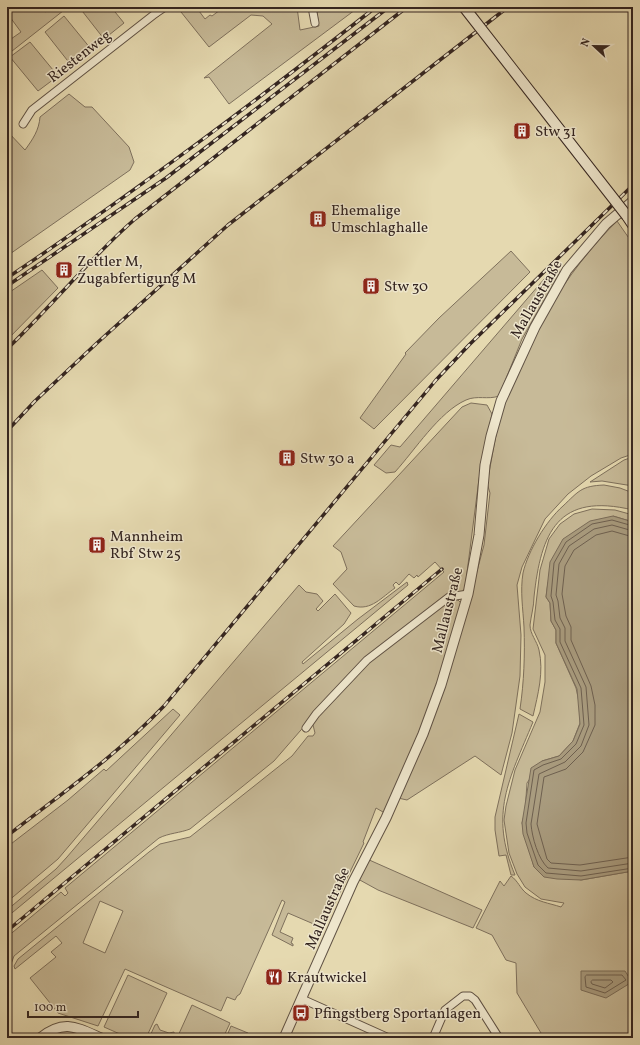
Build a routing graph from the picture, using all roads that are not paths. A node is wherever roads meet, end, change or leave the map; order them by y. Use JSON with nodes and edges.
{"nodes":[{"id":1,"x":165,"y":7,"type":"edge"},
{"id":2,"x":312,"y":7,"type":"edge"},
{"id":3,"x":464,"y":7,"type":"edge"},
{"id":4,"x":156,"y":10,"type":"edge"},
{"id":5,"x":315,"y":23,"type":"dead end"},
{"id":6,"x":23,"y":124,"type":"dead end"},
{"id":7,"x":633,"y":201,"type":"edge"},
{"id":8,"x":633,"y":225,"type":"edge"},
{"id":9,"x":468,"y":594,"type":"junction"},
{"id":10,"x":306,"y":728,"type":"dead end"},
{"id":11,"x":302,"y":999,"type":"junction"},
{"id":12,"x":40,"y":1038,"type":"edge"},
{"id":13,"x":101,"y":1038,"type":"edge"},
{"id":14,"x":284,"y":1038,"type":"edge"},
{"id":15,"x":389,"y":1038,"type":"edge"},
{"id":16,"x":433,"y":1038,"type":"edge"},
{"id":17,"x":499,"y":1038,"type":"edge"}],
"edges":[{"from":1,"to":4,"type":"street","name":"Riestenweg"},
{"from":2,"to":5,"type":"street"},
{"from":3,"to":8,"type":"main road","bridge":true},
{"from":4,"to":6,"type":"street","name":"Riestenweg"},
{"from":7,"to":9,"type":"street","name":"Mallaustraße"},
{"from":9,"to":10,"type":"street"},
{"from":9,"to":11,"type":"street","name":"Mallaustraße"},
{"from":11,"to":14,"type":"street","name":"Mallaustraße"},
{"from":11,"to":15,"type":"street"},
{"from":12,"to":13,"type":"street"},
{"from":16,"to":17,"type":"street"}]}
